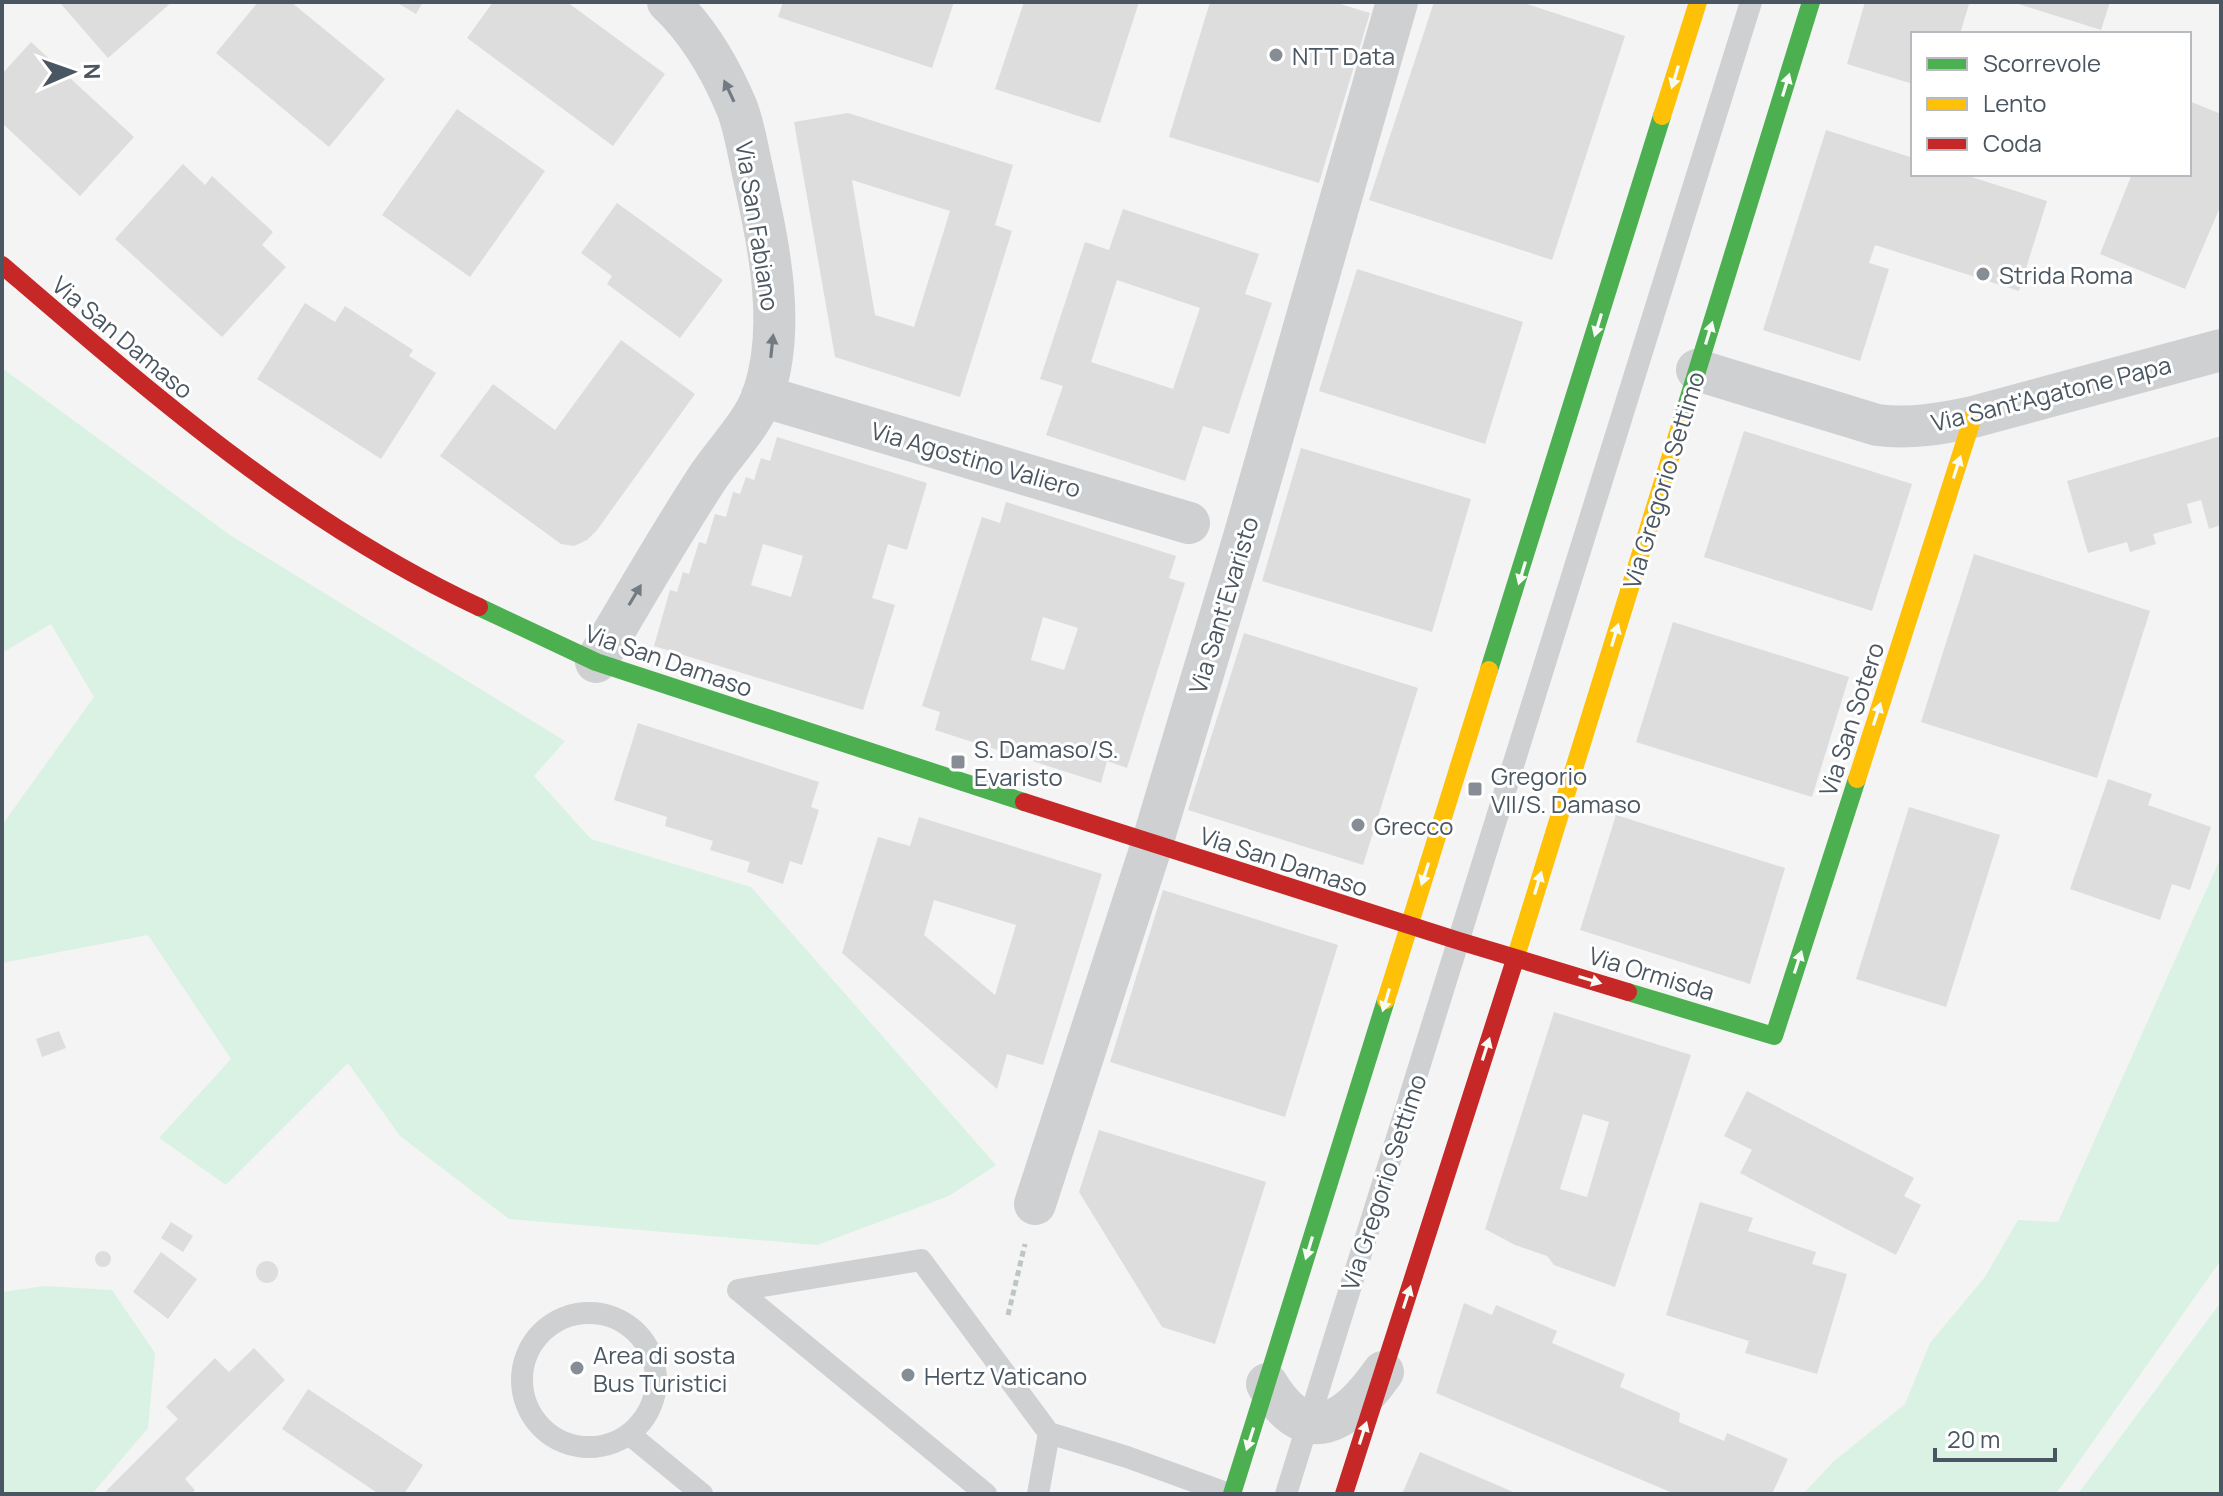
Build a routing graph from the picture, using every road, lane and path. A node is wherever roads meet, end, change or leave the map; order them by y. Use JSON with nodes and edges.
{"nodes":[{"id":1,"x":668,"y":2,"type":"edge"},
{"id":2,"x":1397,"y":2,"type":"edge"},
{"id":3,"x":1698,"y":2,"type":"edge"},
{"id":4,"x":1751,"y":2,"type":"edge"},
{"id":5,"x":1811,"y":2,"type":"edge"},
{"id":6,"x":2,"y":265,"type":"edge"},
{"id":7,"x":2221,"y":350,"type":"edge"},
{"id":8,"x":1697,"y":370,"type":"junction"},
{"id":9,"x":762,"y":396,"type":"junction"},
{"id":10,"x":1973,"y":417,"type":"junction"},
{"id":11,"x":1189,"y":523,"type":"dead end"},
{"id":12,"x":596,"y":662,"type":"junction"},
{"id":13,"x":1152,"y":844,"type":"junction"},
{"id":14,"x":1409,"y":925,"type":"junction"},
{"id":15,"x":1459,"y":941,"type":"junction"},
{"id":16,"x":1515,"y":958,"type":"junction"},
{"id":17,"x":1774,"y":1036,"type":"joint"},
{"id":18,"x":1035,"y":1204,"type":"joint"},
{"id":19,"x":1008,"y":1315,"type":"dead end"},
{"id":20,"x":1383,"y":1371,"type":"junction"},
{"id":21,"x":1267,"y":1384,"type":"junction"},
{"id":22,"x":1307,"y":1423,"type":"junction"},
{"id":23,"x":1049,"y":1433,"type":"junction"},
{"id":24,"x":629,"y":1434,"type":"junction"},
{"id":25,"x":702,"y":1494,"type":"edge"},
{"id":26,"x":986,"y":1494,"type":"edge"},
{"id":27,"x":1038,"y":1494,"type":"edge"},
{"id":28,"x":1230,"y":1494,"type":"edge"},
{"id":29,"x":1286,"y":1494,"type":"edge"},
{"id":30,"x":1344,"y":1494,"type":"edge"}],
"edges":[{"from":9,"to":1,"type":"street","name":"Via San Fabiano","one_way":true},
{"from":2,"to":13,"type":"street","name":"Via Sant'Evaristo"},
{"from":3,"to":14,"type":"main road","name":"Via Gregorio Settimo","one_way":true},
{"from":4,"to":15,"type":"lane","name":"Via Gregorio Settimo"},
{"from":8,"to":5,"type":"main road","name":"Via Gregorio Settimo","one_way":true},
{"from":6,"to":12,"type":"main road","name":"Via San Damaso"},
{"from":7,"to":10,"type":"street","name":"Via Sant'Agatone Papa"},
{"from":8,"to":10,"type":"street","name":"Via Sant'Agatone Papa"},
{"from":16,"to":8,"type":"main road","name":"Via Gregorio Settimo","one_way":true},
{"from":9,"to":11,"type":"street","name":"Via Agostino Valiero"},
{"from":12,"to":9,"type":"street","name":"Via San Fabiano","one_way":true},
{"from":17,"to":10,"type":"main road","name":"Via San Sotero","one_way":true},
{"from":12,"to":13,"type":"main road","name":"Via San Damaso"},
{"from":13,"to":14,"type":"main road","name":"Via San Damaso"},
{"from":13,"to":18,"type":"street","name":"Via Sant'Evaristo"},
{"from":14,"to":15,"type":"main road"},
{"from":14,"to":21,"type":"main road","name":"Via Gregorio Settimo","one_way":true},
{"from":15,"to":16,"type":"main road"},
{"from":15,"to":22,"type":"lane","name":"Via Gregorio Settimo"},
{"from":16,"to":17,"type":"main road","name":"Via Ormisda","one_way":true},
{"from":20,"to":16,"type":"main road","name":"Via Gregorio Settimo","one_way":true},
{"from":18,"to":19,"type":"path"},
{"from":20,"to":22,"type":"street","name":"Via Gregorio Settimo"},
{"from":30,"to":20,"type":"main road","name":"Via Gregorio Settimo","one_way":true},
{"from":21,"to":22,"type":"street"},
{"from":21,"to":28,"type":"main road","name":"Via Gregorio Settimo","one_way":true},
{"from":22,"to":29,"type":"lane","name":"Via Gregorio Settimo"},
{"from":23,"to":26,"type":"lane"},
{"from":23,"to":27,"type":"lane"},
{"from":23,"to":28,"type":"lane"},
{"from":24,"to":24,"type":"lane"},
{"from":24,"to":25,"type":"lane"}]}
